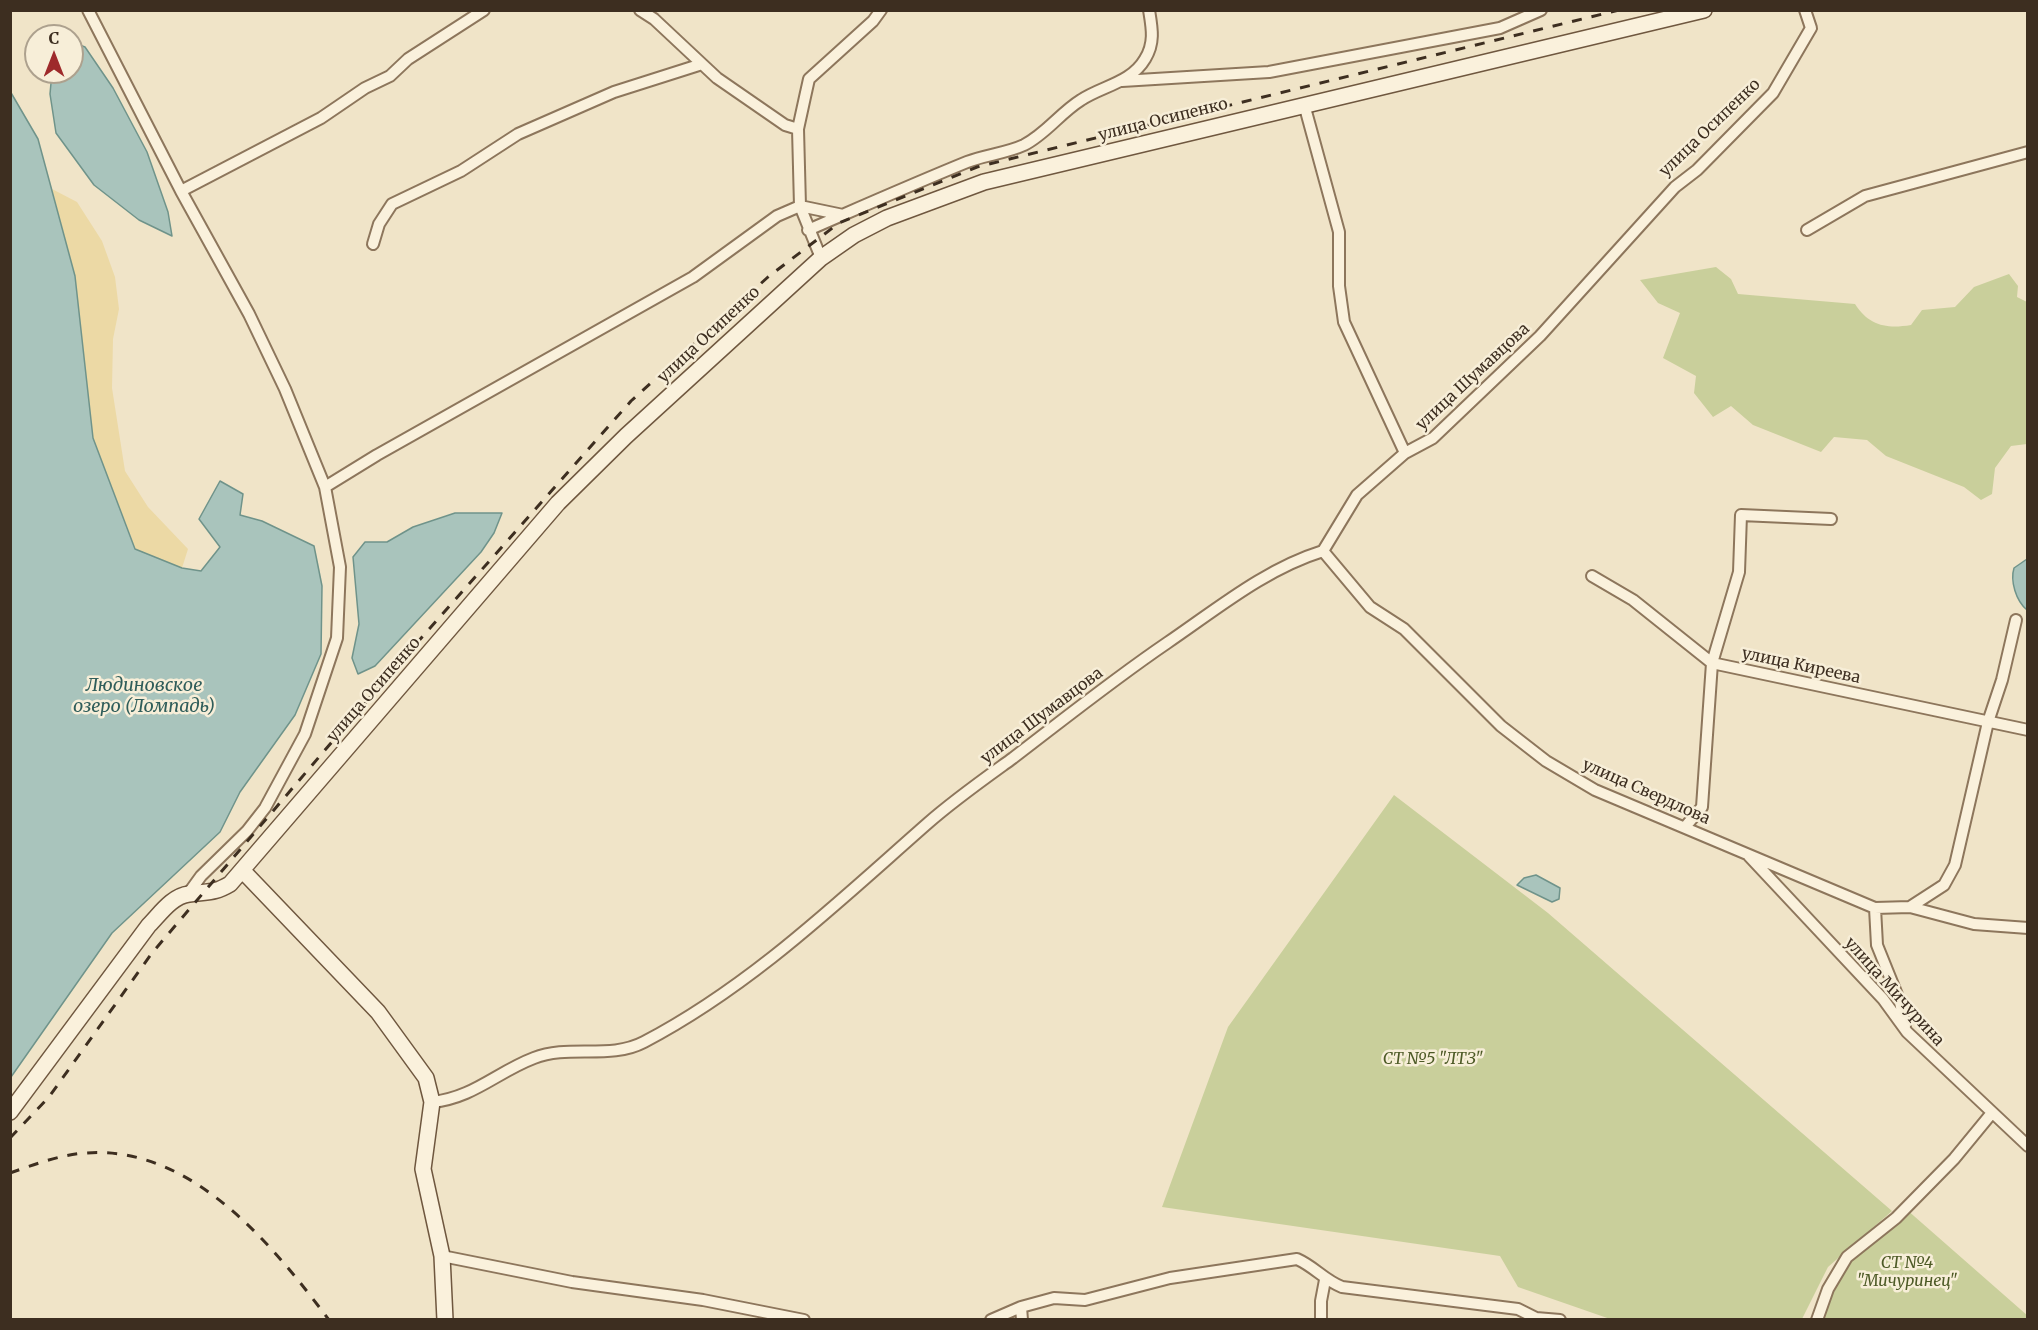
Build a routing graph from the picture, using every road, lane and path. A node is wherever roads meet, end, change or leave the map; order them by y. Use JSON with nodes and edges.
{"nodes":[{"id":1,"x":88,"y":10,"type":"edge"},
{"id":2,"x":484,"y":10,"type":"edge"},
{"id":3,"x":640,"y":10,"type":"edge"},
{"id":4,"x":881,"y":10,"type":"edge"},
{"id":5,"x":1149,"y":10,"type":"edge"},
{"id":6,"x":1541,"y":10,"type":"edge"},
{"id":7,"x":1704,"y":10,"type":"edge"},
{"id":8,"x":1805,"y":10,"type":"edge"},
{"id":9,"x":702,"y":64,"type":"junction"},
{"id":10,"x":1122,"y":81,"type":"junction"},
{"id":11,"x":1304,"y":104,"type":"junction"},
{"id":12,"x":798,"y":129,"type":"junction"},
{"id":13,"x":2028,"y":152,"type":"edge"},
{"id":14,"x":181,"y":191,"type":"junction"},
{"id":15,"x":800,"y":206,"type":"junction"},
{"id":16,"x":843,"y":215,"type":"junction"},
{"id":17,"x":808,"y":230,"type":"junction"},
{"id":18,"x":1807,"y":230,"type":"dead end"},
{"id":19,"x":373,"y":244,"type":"dead end"},
{"id":20,"x":821,"y":258,"type":"junction"},
{"id":21,"x":1611,"y":260,"type":"joint"},
{"id":22,"x":1405,"y":453,"type":"junction"},
{"id":23,"x":325,"y":487,"type":"junction"},
{"id":24,"x":1831,"y":519,"type":"dead end"},
{"id":25,"x":1323,"y":551,"type":"junction"},
{"id":26,"x":1592,"y":576,"type":"dead end"},
{"id":27,"x":2016,"y":620,"type":"dead end"},
{"id":28,"x":1712,"y":663,"type":"junction"},
{"id":29,"x":1988,"y":722,"type":"junction"},
{"id":30,"x":2028,"y":730,"type":"edge"},
{"id":31,"x":1685,"y":827,"type":"junction"},
{"id":32,"x":1745,"y":852,"type":"junction"},
{"id":33,"x":242,"y":870,"type":"junction"},
{"id":34,"x":188,"y":894,"type":"junction"},
{"id":35,"x":1910,"y":907,"type":"junction"},
{"id":36,"x":1875,"y":908,"type":"junction"},
{"id":37,"x":2028,"y":928,"type":"edge"},
{"id":38,"x":1907,"y":1032,"type":"junction"},
{"id":39,"x":432,"y":1102,"type":"junction"},
{"id":40,"x":10,"y":1112,"type":"edge"},
{"id":41,"x":1991,"y":1114,"type":"junction"},
{"id":42,"x":2028,"y":1146,"type":"edge"},
{"id":43,"x":442,"y":1256,"type":"junction"},
{"id":44,"x":1325,"y":1280,"type":"junction"},
{"id":45,"x":1021,"y":1307,"type":"junction"},
{"id":46,"x":1536,"y":1319,"type":"edge"},
{"id":47,"x":446,"y":1320,"type":"edge"},
{"id":48,"x":804,"y":1320,"type":"edge"},
{"id":49,"x":991,"y":1320,"type":"edge"},
{"id":50,"x":1022,"y":1320,"type":"edge"},
{"id":51,"x":1321,"y":1320,"type":"edge"},
{"id":52,"x":1560,"y":1320,"type":"edge"},
{"id":53,"x":1817,"y":1320,"type":"edge"}],
"edges":[{"from":1,"to":14,"type":"street"},
{"from":2,"to":14,"type":"street"},
{"from":3,"to":9,"type":"street"},
{"from":4,"to":12,"type":"street"},
{"from":5,"to":10,"type":"street"},
{"from":6,"to":10,"type":"street"},
{"from":7,"to":11,"type":"street","name":"улица Осипенко"},
{"from":8,"to":21,"type":"street","name":"улица Осипенко"},
{"from":9,"to":12,"type":"street"},
{"from":9,"to":19,"type":"street"},
{"from":10,"to":16,"type":"street"},
{"from":11,"to":20,"type":"street","name":"улица Осипенко"},
{"from":11,"to":22,"type":"street"},
{"from":12,"to":15,"type":"street"},
{"from":13,"to":18,"type":"street"},
{"from":14,"to":23,"type":"street"},
{"from":15,"to":16,"type":"street"},
{"from":15,"to":17,"type":"street"},
{"from":15,"to":23,"type":"street"},
{"from":16,"to":17,"type":"street"},
{"from":17,"to":20,"type":"street"},
{"from":20,"to":33,"type":"street","name":"улица Осипенко"},
{"from":21,"to":22,"type":"street","name":"улица Шумавцова"},
{"from":22,"to":25,"type":"street","name":"улица Шумавцова"},
{"from":23,"to":34,"type":"street"},
{"from":24,"to":28,"type":"street"},
{"from":25,"to":31,"type":"street","name":"улица Свердлова"},
{"from":25,"to":39,"type":"street","name":"улица Шумавцова"},
{"from":26,"to":28,"type":"street","name":"улица Киреева"},
{"from":27,"to":29,"type":"street"},
{"from":28,"to":29,"type":"street","name":"улица Киреева"},
{"from":28,"to":31,"type":"street"},
{"from":29,"to":30,"type":"street","name":"улица Киреева"},
{"from":29,"to":35,"type":"street"},
{"from":31,"to":32,"type":"street","name":"улица Свердлова"},
{"from":32,"to":36,"type":"street","name":"улица Свердлова"},
{"from":32,"to":38,"type":"street","name":"улица Мичурина"},
{"from":33,"to":34,"type":"street","name":"улица Осипенко"},
{"from":33,"to":39,"type":"street"},
{"from":34,"to":40,"type":"street"},
{"from":35,"to":36,"type":"street","name":"улица Свердлова"},
{"from":35,"to":37,"type":"street","name":"улица Свердлова"},
{"from":36,"to":38,"type":"street"},
{"from":38,"to":41,"type":"street","name":"улица Мичурина"},
{"from":39,"to":43,"type":"street"},
{"from":41,"to":42,"type":"street","name":"улица Мичурина"},
{"from":41,"to":53,"type":"street"},
{"from":43,"to":47,"type":"street"},
{"from":43,"to":48,"type":"street"},
{"from":44,"to":45,"type":"street"},
{"from":44,"to":46,"type":"street"},
{"from":44,"to":51,"type":"street"},
{"from":45,"to":49,"type":"street"},
{"from":45,"to":50,"type":"street"},
{"from":46,"to":52,"type":"street"}]}
